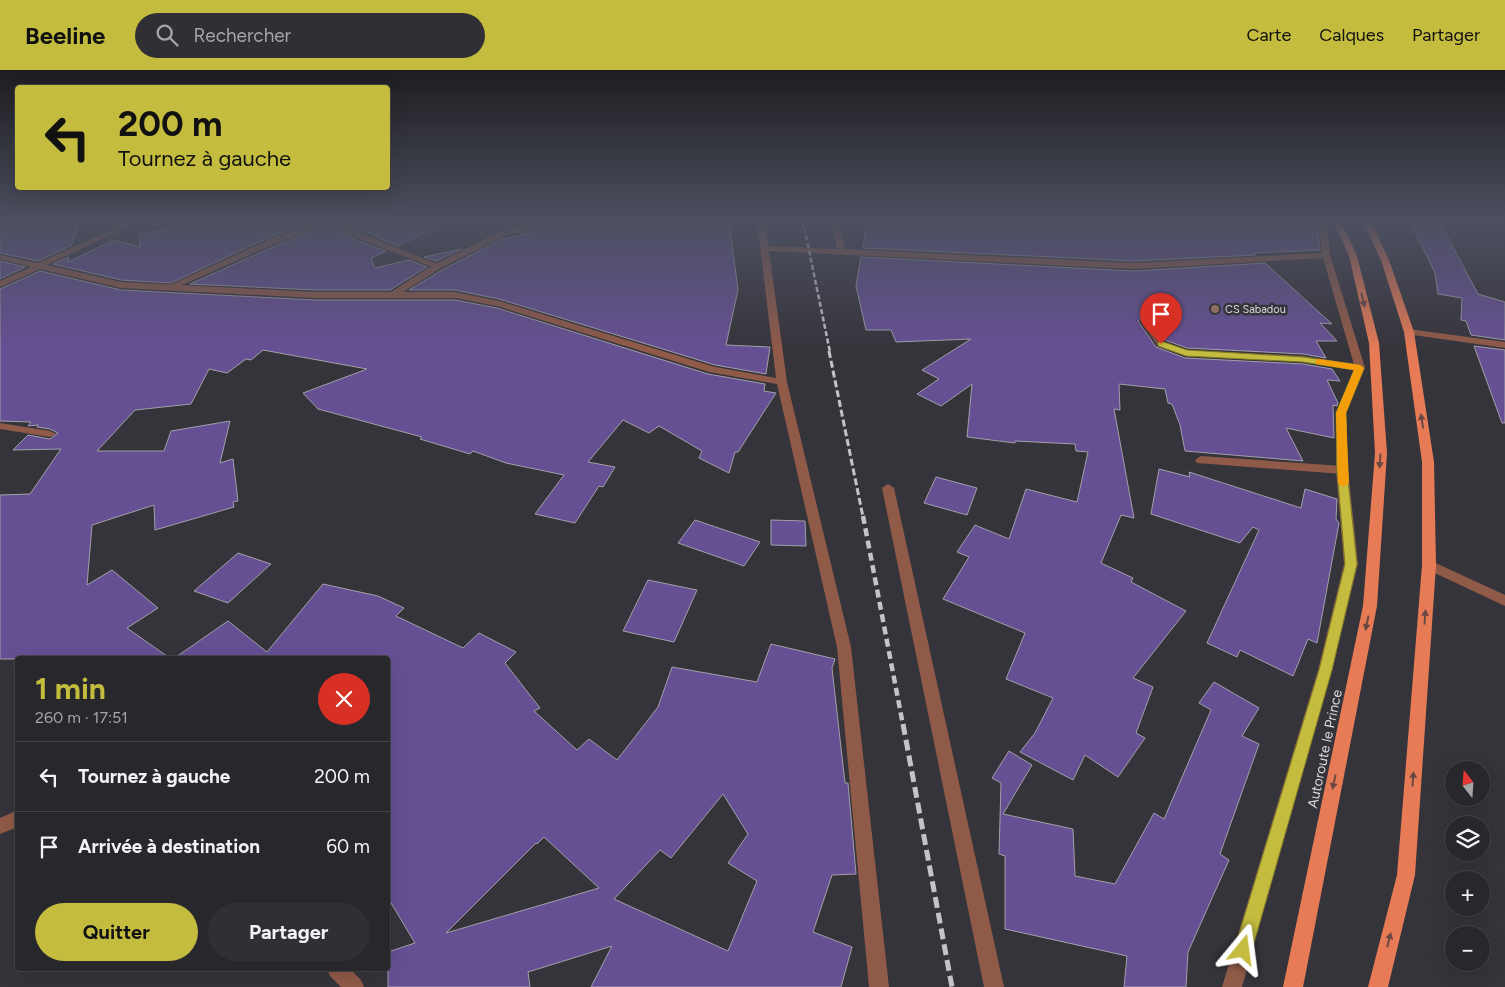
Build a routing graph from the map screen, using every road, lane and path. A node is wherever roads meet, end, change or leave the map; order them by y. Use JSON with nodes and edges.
{"nodes":[{"id":1,"x":27,"y":264,"type":"edge"},
{"id":2,"x":41,"y":264,"type":"edge"},
{"id":3,"x":222,"y":264,"type":"edge"},
{"id":4,"x":432,"y":264,"type":"edge"},
{"id":5,"x":442,"y":264,"type":"edge"},
{"id":6,"x":766,"y":264,"type":"edge"},
{"id":7,"x":1091,"y":264,"type":"edge"},
{"id":8,"x":1173,"y":264,"type":"edge"},
{"id":9,"x":1329,"y":264,"type":"edge"},
{"id":10,"x":1355,"y":264,"type":"edge"},
{"id":11,"x":1385,"y":264,"type":"edge"},
{"id":12,"x":36,"y":266,"type":"junction"},
{"id":13,"x":438,"y":266,"type":"junction"},
{"id":14,"x":0,"y":284,"type":"edge"},
{"id":15,"x":170,"y":287,"type":"junction"},
{"id":16,"x":393,"y":295,"type":"junction"},
{"id":17,"x":1144,"y":321,"type":"dead end"},
{"id":18,"x":1409,"y":332,"type":"junction"},
{"id":19,"x":1505,"y":345,"type":"edge"},
{"id":20,"x":1360,"y":368,"type":"junction"},
{"id":21,"x":782,"y":382,"type":"junction"},
{"id":22,"x":0,"y":426,"type":"edge"},
{"id":23,"x":50,"y":434,"type":"dead end"},
{"id":24,"x":1201,"y":460,"type":"dead end"},
{"id":25,"x":1342,"y":470,"type":"junction"},
{"id":26,"x":888,"y":488,"type":"dead end"},
{"id":27,"x":1429,"y":565,"type":"junction"},
{"id":28,"x":1505,"y":601,"type":"edge"},
{"id":29,"x":15,"y":819,"type":"edge"},
{"id":30,"x":0,"y":826,"type":"edge"},
{"id":31,"x":339,"y":971,"type":"edge"},
{"id":32,"x":354,"y":987,"type":"edge"},
{"id":33,"x":879,"y":987,"type":"edge"},
{"id":34,"x":994,"y":987,"type":"edge"},
{"id":35,"x":1232,"y":987,"type":"edge"},
{"id":36,"x":1293,"y":987,"type":"edge"},
{"id":37,"x":1378,"y":987,"type":"edge"}],
"edges":[{"from":1,"to":12,"type":"street"},
{"from":2,"to":12,"type":"street"},
{"from":3,"to":15,"type":"street"},
{"from":4,"to":13,"type":"street"},
{"from":5,"to":13,"type":"street"},
{"from":6,"to":21,"type":"street"},
{"from":7,"to":8,"type":"street"},
{"from":9,"to":20,"type":"street"},
{"from":10,"to":36,"type":"main road","name":"Autoroute le Prince","one_way":true},
{"from":11,"to":18,"type":"main road"},
{"from":12,"to":14,"type":"street"},
{"from":12,"to":15,"type":"street"},
{"from":13,"to":16,"type":"street"},
{"from":15,"to":16,"type":"street"},
{"from":16,"to":21,"type":"street"},
{"from":17,"to":20,"type":"street"},
{"from":18,"to":19,"type":"street"},
{"from":27,"to":18,"type":"main road","one_way":true},
{"from":20,"to":25,"type":"street"},
{"from":21,"to":33,"type":"street"},
{"from":22,"to":23,"type":"street"},
{"from":24,"to":25,"type":"street"},
{"from":25,"to":35,"type":"street"},
{"from":26,"to":34,"type":"street"},
{"from":27,"to":28,"type":"street"},
{"from":37,"to":27,"type":"main road","one_way":true},
{"from":29,"to":30,"type":"street"},
{"from":31,"to":32,"type":"street"}]}
